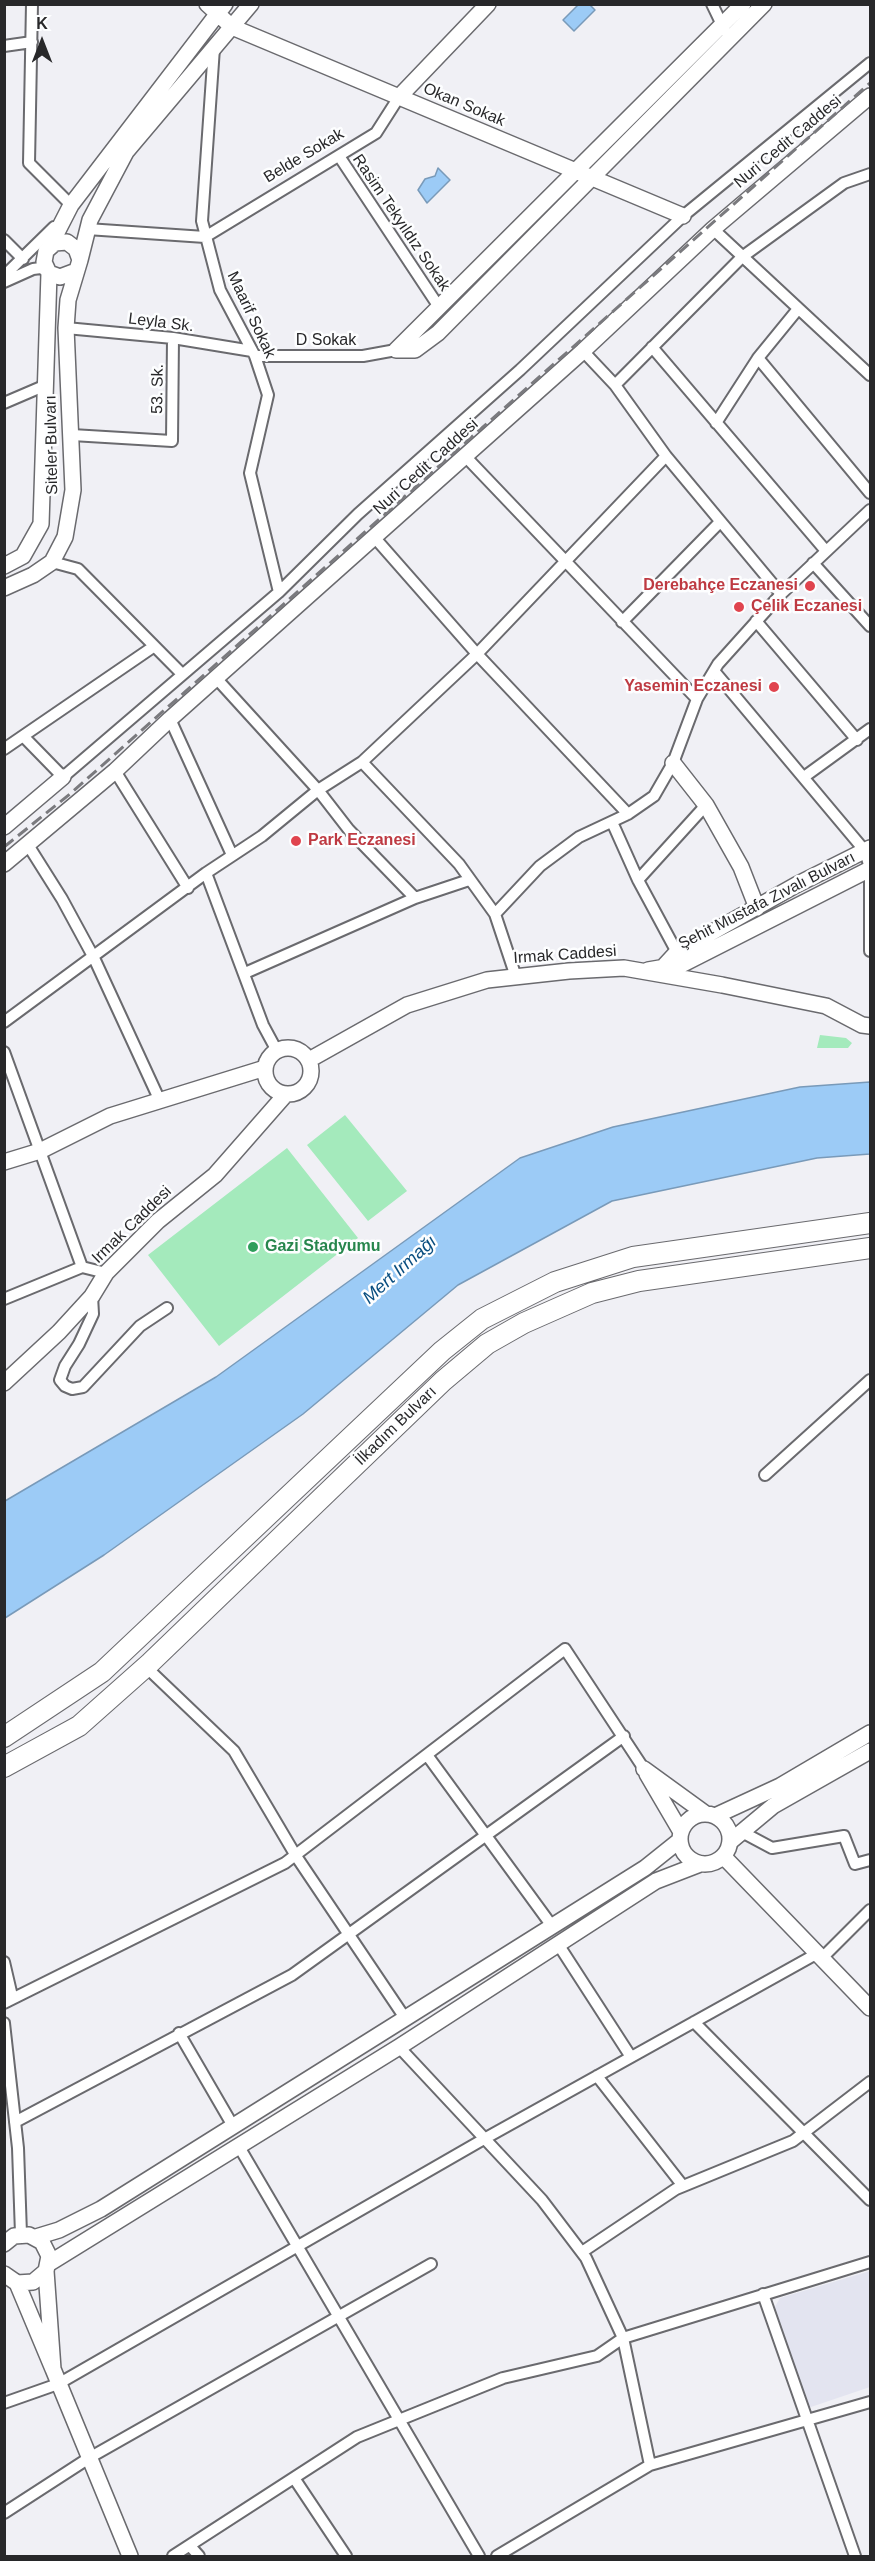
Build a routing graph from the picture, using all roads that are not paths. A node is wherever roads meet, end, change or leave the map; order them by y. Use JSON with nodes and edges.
{"nodes":[{"id":1,"x":32,"y":4,"type":"edge"},
{"id":2,"x":251,"y":4,"type":"edge"},
{"id":3,"x":488,"y":4,"type":"edge"},
{"id":4,"x":712,"y":4,"type":"edge"},
{"id":5,"x":742,"y":4,"type":"edge"},
{"id":6,"x":764,"y":4,"type":"edge"},
{"id":7,"x":216,"y":8,"type":"edge"},
{"id":8,"x":232,"y":27,"type":"junction"},
{"id":9,"x":725,"y":32,"type":"junction"},
{"id":10,"x":32,"y":42,"type":"junction"},
{"id":11,"x":4,"y":46,"type":"edge"},
{"id":12,"x":214,"y":46,"type":"junction"},
{"id":13,"x":870,"y":63,"type":"edge"},
{"id":14,"x":870,"y":96,"type":"edge"},
{"id":15,"x":399,"y":97,"type":"junction"},
{"id":16,"x":339,"y":156,"type":"junction"},
{"id":17,"x":575,"y":171,"type":"junction"},
{"id":18,"x":870,"y":174,"type":"edge"},
{"id":19,"x":591,"y":178,"type":"junction"},
{"id":20,"x":71,"y":205,"type":"junction"},
{"id":21,"x":683,"y":216,"type":"junction"},
{"id":22,"x":87,"y":229,"type":"junction"},
{"id":23,"x":713,"y":229,"type":"junction"},
{"id":24,"x":204,"y":237,"type":"junction"},
{"id":25,"x":4,"y":240,"type":"edge"},
{"id":26,"x":50,"y":246,"type":"junction"},
{"id":27,"x":742,"y":257,"type":"junction"},
{"id":28,"x":23,"y":259,"type":"junction"},
{"id":29,"x":78,"y":266,"type":"junction"},
{"id":30,"x":49,"y":273,"type":"junction"},
{"id":31,"x":4,"y":276,"type":"edge"},
{"id":32,"x":4,"y":282,"type":"edge"},
{"id":33,"x":439,"y":307,"type":"junction"},
{"id":34,"x":798,"y":309,"type":"junction"},
{"id":35,"x":66,"y":328,"type":"junction"},
{"id":36,"x":174,"y":338,"type":"junction"},
{"id":37,"x":652,"y":347,"type":"junction"},
{"id":38,"x":396,"y":350,"type":"junction"},
{"id":39,"x":583,"y":351,"type":"junction"},
{"id":40,"x":253,"y":354,"type":"junction"},
{"id":41,"x":758,"y":358,"type":"junction"},
{"id":42,"x":868,"y":368,"type":"edge"},
{"id":43,"x":46,"y":385,"type":"junction"},
{"id":44,"x":615,"y":385,"type":"junction"},
{"id":45,"x":4,"y":404,"type":"edge"},
{"id":46,"x":716,"y":423,"type":"junction"},
{"id":47,"x":72,"y":435,"type":"junction"},
{"id":48,"x":465,"y":456,"type":"junction"},
{"id":49,"x":666,"y":456,"type":"junction"},
{"id":50,"x":870,"y":492,"type":"edge"},
{"id":51,"x":870,"y":510,"type":"edge"},
{"id":52,"x":720,"y":522,"type":"junction"},
{"id":53,"x":375,"y":538,"type":"junction"},
{"id":54,"x":826,"y":551,"type":"junction"},
{"id":55,"x":52,"y":562,"type":"junction"},
{"id":56,"x":564,"y":562,"type":"junction"},
{"id":57,"x":813,"y":563,"type":"junction"},
{"id":58,"x":4,"y":566,"type":"edge"},
{"id":59,"x":4,"y":588,"type":"edge"},
{"id":60,"x":279,"y":592,"type":"junction"},
{"id":61,"x":781,"y":594,"type":"junction"},
{"id":62,"x":756,"y":621,"type":"junction"},
{"id":63,"x":622,"y":622,"type":"junction"},
{"id":64,"x":870,"y":626,"type":"edge"},
{"id":65,"x":153,"y":647,"type":"junction"},
{"id":66,"x":477,"y":654,"type":"junction"},
{"id":67,"x":714,"y":671,"type":"junction"},
{"id":68,"x":182,"y":674,"type":"junction"},
{"id":69,"x":216,"y":678,"type":"junction"},
{"id":70,"x":697,"y":699,"type":"junction"},
{"id":71,"x":170,"y":719,"type":"junction"},
{"id":72,"x":870,"y":729,"type":"edge"},
{"id":73,"x":23,"y":736,"type":"junction"},
{"id":74,"x":857,"y":740,"type":"junction"},
{"id":75,"x":4,"y":749,"type":"edge"},
{"id":76,"x":362,"y":762,"type":"junction"},
{"id":77,"x":673,"y":764,"type":"junction"},
{"id":78,"x":115,"y":771,"type":"junction"},
{"id":79,"x":63,"y":777,"type":"junction"},
{"id":80,"x":804,"y":777,"type":"junction"},
{"id":81,"x":318,"y":790,"type":"junction"},
{"id":82,"x":706,"y":805,"type":"junction"},
{"id":83,"x":628,"y":814,"type":"junction"},
{"id":84,"x":612,"y":822,"type":"junction"},
{"id":85,"x":4,"y":827,"type":"edge"},
{"id":86,"x":28,"y":845,"type":"junction"},
{"id":87,"x":868,"y":849,"type":"edge"},
{"id":88,"x":232,"y":855,"type":"junction"},
{"id":89,"x":4,"y":864,"type":"edge"},
{"id":90,"x":870,"y":868,"type":"edge"},
{"id":91,"x":206,"y":873,"type":"junction"},
{"id":92,"x":870,"y":874,"type":"edge"},
{"id":93,"x":469,"y":880,"type":"junction"},
{"id":94,"x":638,"y":880,"type":"junction"},
{"id":95,"x":188,"y":888,"type":"junction"},
{"id":96,"x":415,"y":898,"type":"junction"},
{"id":97,"x":757,"y":908,"type":"junction"},
{"id":98,"x":495,"y":914,"type":"junction"},
{"id":99,"x":870,"y":935,"type":"edge"},
{"id":100,"x":870,"y":951,"type":"edge"},
{"id":101,"x":94,"y":958,"type":"junction"},
{"id":102,"x":680,"y":958,"type":"junction"},
{"id":103,"x":642,"y":971,"type":"junction"},
{"id":104,"x":245,"y":973,"type":"junction"},
{"id":105,"x":516,"y":977,"type":"junction"},
{"id":106,"x":4,"y":1022,"type":"edge"},
{"id":107,"x":870,"y":1026,"type":"edge"},
{"id":108,"x":277,"y":1051,"type":"junction"},
{"id":109,"x":4,"y":1052,"type":"edge"},
{"id":110,"x":309,"y":1060,"type":"junction"},
{"id":111,"x":265,"y":1068,"type":"junction"},
{"id":112,"x":286,"y":1094,"type":"junction"},
{"id":113,"x":160,"y":1101,"type":"junction"},
{"id":114,"x":40,"y":1151,"type":"junction"},
{"id":115,"x":4,"y":1162,"type":"edge"},
{"id":116,"x":870,"y":1222,"type":"edge"},
{"id":117,"x":870,"y":1248,"type":"edge"},
{"id":118,"x":81,"y":1267,"type":"junction"},
{"id":119,"x":106,"y":1272,"type":"junction"},
{"id":120,"x":92,"y":1296,"type":"junction"},
{"id":121,"x":4,"y":1299,"type":"edge"},
{"id":122,"x":167,"y":1308,"type":"dead end"},
{"id":123,"x":870,"y":1380,"type":"edge"},
{"id":124,"x":4,"y":1383,"type":"edge"},
{"id":125,"x":765,"y":1475,"type":"dead end"},
{"id":126,"x":146,"y":1667,"type":"junction"},
{"id":127,"x":870,"y":1733,"type":"edge"},
{"id":128,"x":624,"y":1736,"type":"junction"},
{"id":129,"x":4,"y":1737,"type":"edge"},
{"id":130,"x":870,"y":1751,"type":"edge"},
{"id":131,"x":427,"y":1755,"type":"junction"},
{"id":132,"x":4,"y":1767,"type":"edge"},
{"id":133,"x":644,"y":1769,"type":"junction"},
{"id":134,"x":711,"y":1815,"type":"junction"},
{"id":135,"x":680,"y":1836,"type":"junction"},
{"id":136,"x":736,"y":1836,"type":"junction"},
{"id":137,"x":487,"y":1837,"type":"junction"},
{"id":138,"x":296,"y":1856,"type":"junction"},
{"id":139,"x":724,"y":1857,"type":"junction"},
{"id":140,"x":870,"y":1860,"type":"edge"},
{"id":141,"x":700,"y":1864,"type":"junction"},
{"id":142,"x":870,"y":1910,"type":"edge"},
{"id":143,"x":552,"y":1926,"type":"junction"},
{"id":144,"x":349,"y":1936,"type":"junction"},
{"id":145,"x":558,"y":1944,"type":"junction"},
{"id":146,"x":820,"y":1955,"type":"junction"},
{"id":147,"x":4,"y":1962,"type":"edge"},
{"id":148,"x":4,"y":2002,"type":"edge"},
{"id":149,"x":870,"y":2008,"type":"edge"},
{"id":150,"x":405,"y":2019,"type":"junction"},
{"id":151,"x":694,"y":2022,"type":"junction"},
{"id":152,"x":4,"y":2023,"type":"edge"},
{"id":153,"x":179,"y":2033,"type":"junction"},
{"id":154,"x":399,"y":2047,"type":"junction"},
{"id":155,"x":631,"y":2057,"type":"junction"},
{"id":156,"x":597,"y":2076,"type":"junction"},
{"id":157,"x":870,"y":2082,"type":"edge"},
{"id":158,"x":15,"y":2122,"type":"junction"},
{"id":159,"x":233,"y":2126,"type":"junction"},
{"id":160,"x":803,"y":2133,"type":"junction"},
{"id":161,"x":484,"y":2139,"type":"junction"},
{"id":162,"x":238,"y":2145,"type":"junction"},
{"id":163,"x":683,"y":2186,"type":"junction"},
{"id":164,"x":870,"y":2200,"type":"edge"},
{"id":165,"x":29,"y":2236,"type":"junction"},
{"id":166,"x":4,"y":2244,"type":"edge"},
{"id":167,"x":297,"y":2246,"type":"junction"},
{"id":168,"x":582,"y":2252,"type":"junction"},
{"id":169,"x":870,"y":2262,"type":"edge"},
{"id":170,"x":431,"y":2264,"type":"dead end"},
{"id":171,"x":47,"y":2267,"type":"junction"},
{"id":172,"x":9,"y":2279,"type":"edge"},
{"id":173,"x":763,"y":2294,"type":"junction"},
{"id":174,"x":338,"y":2317,"type":"junction"},
{"id":175,"x":623,"y":2338,"type":"junction"},
{"id":176,"x":56,"y":2376,"type":"junction"},
{"id":177,"x":870,"y":2402,"type":"edge"},
{"id":178,"x":4,"y":2403,"type":"edge"},
{"id":179,"x":807,"y":2420,"type":"junction"},
{"id":180,"x":399,"y":2421,"type":"junction"},
{"id":181,"x":89,"y":2458,"type":"junction"},
{"id":182,"x":650,"y":2465,"type":"junction"},
{"id":183,"x":294,"y":2478,"type":"junction"},
{"id":184,"x":4,"y":2513,"type":"edge"},
{"id":185,"x":190,"y":2546,"type":"junction"},
{"id":186,"x":130,"y":2556,"type":"edge"},
{"id":187,"x":173,"y":2556,"type":"edge"},
{"id":188,"x":200,"y":2556,"type":"edge"},
{"id":189,"x":346,"y":2556,"type":"edge"},
{"id":190,"x":479,"y":2556,"type":"edge"},
{"id":191,"x":497,"y":2556,"type":"edge"},
{"id":192,"x":855,"y":2556,"type":"edge"}],
"edges":[{"from":1,"to":10,"type":"street"},
{"from":2,"to":8,"type":"street","name":"Siteler Bulvarı"},
{"from":3,"to":15,"type":"street","name":"Belde Sokak"},
{"from":4,"to":9,"type":"street"},
{"from":5,"to":9,"type":"street"},
{"from":6,"to":9,"type":"street"},
{"from":7,"to":8,"type":"street","name":"Okan Sokak"},
{"from":7,"to":20,"type":"street"},
{"from":8,"to":12,"type":"street","name":"Siteler Bulvarı"},
{"from":8,"to":15,"type":"street","name":"Okan Sokak"},
{"from":9,"to":17,"type":"street"},
{"from":9,"to":19,"type":"street"},
{"from":10,"to":11,"type":"street"},
{"from":10,"to":20,"type":"street"},
{"from":12,"to":22,"type":"street","name":"Siteler Bulvarı"},
{"from":12,"to":24,"type":"street","name":"Maarif Sokak"},
{"from":13,"to":21,"type":"street"},
{"from":14,"to":23,"type":"street","name":"Nuri Cedit Caddesi"},
{"from":15,"to":16,"type":"street","name":"Belde Sokak"},
{"from":15,"to":17,"type":"street","name":"Okan Sokak"},
{"from":16,"to":24,"type":"street","name":"Belde Sokak"},
{"from":16,"to":33,"type":"street","name":"Rasim Tekyıldız Sokak"},
{"from":17,"to":19,"type":"street","name":"Okan Sokak"},
{"from":17,"to":33,"type":"street"},
{"from":18,"to":27,"type":"street"},
{"from":19,"to":21,"type":"street","name":"Okan Sokak"},
{"from":19,"to":38,"type":"street"},
{"from":20,"to":26,"type":"street"},
{"from":20,"to":28,"type":"street"},
{"from":21,"to":60,"type":"street"},
{"from":22,"to":24,"type":"street"},
{"from":22,"to":29,"type":"street","name":"Siteler Bulvarı"},
{"from":23,"to":27,"type":"street"},
{"from":23,"to":39,"type":"street","name":"Nuri Cedit Caddesi"},
{"from":24,"to":40,"type":"street","name":"Maarif Sokak"},
{"from":25,"to":28,"type":"street"},
{"from":26,"to":29,"type":"street"},
{"from":26,"to":30,"type":"street"},
{"from":27,"to":34,"type":"street"},
{"from":27,"to":37,"type":"street"},
{"from":28,"to":31,"type":"street"},
{"from":29,"to":30,"type":"street"},
{"from":29,"to":35,"type":"street","name":"Siteler Bulvarı"},
{"from":30,"to":32,"type":"street"},
{"from":30,"to":43,"type":"street","name":"Siteler Bulvarı"},
{"from":33,"to":38,"type":"street"},
{"from":34,"to":41,"type":"street"},
{"from":34,"to":42,"type":"street"},
{"from":35,"to":36,"type":"street","name":"Leyla Sk."},
{"from":35,"to":47,"type":"street","name":"Siteler Bulvarı"},
{"from":36,"to":40,"type":"street","name":"Leyla Sk."},
{"from":36,"to":47,"type":"street","name":"53. Sk."},
{"from":37,"to":44,"type":"street"},
{"from":37,"to":46,"type":"street"},
{"from":38,"to":40,"type":"street","name":"D Sokak"},
{"from":39,"to":44,"type":"street"},
{"from":39,"to":48,"type":"street","name":"Nuri Cedit Caddesi"},
{"from":40,"to":60,"type":"street","name":"Maarif Sokak"},
{"from":41,"to":46,"type":"street"},
{"from":41,"to":50,"type":"street"},
{"from":43,"to":45,"type":"street"},
{"from":43,"to":58,"type":"street","name":"Siteler Bulvarı"},
{"from":44,"to":49,"type":"street"},
{"from":46,"to":54,"type":"street"},
{"from":47,"to":55,"type":"street","name":"Siteler Bulvarı"},
{"from":48,"to":53,"type":"street","name":"Nuri Cedit Caddesi"},
{"from":48,"to":56,"type":"street"},
{"from":49,"to":52,"type":"street"},
{"from":49,"to":56,"type":"street"},
{"from":51,"to":54,"type":"street"},
{"from":52,"to":61,"type":"street"},
{"from":52,"to":63,"type":"street"},
{"from":53,"to":66,"type":"street"},
{"from":53,"to":69,"type":"street","name":"Nuri Cedit Caddesi"},
{"from":54,"to":57,"type":"street"},
{"from":55,"to":59,"type":"street"},
{"from":55,"to":65,"type":"street"},
{"from":56,"to":63,"type":"street"},
{"from":56,"to":66,"type":"street"},
{"from":57,"to":61,"type":"street"},
{"from":57,"to":64,"type":"street"},
{"from":60,"to":68,"type":"street"},
{"from":61,"to":62,"type":"street"},
{"from":62,"to":67,"type":"street"},
{"from":62,"to":74,"type":"street"},
{"from":63,"to":70,"type":"street"},
{"from":65,"to":68,"type":"street"},
{"from":65,"to":73,"type":"street"},
{"from":66,"to":76,"type":"street"},
{"from":66,"to":83,"type":"street"},
{"from":67,"to":70,"type":"street"},
{"from":67,"to":80,"type":"street"},
{"from":68,"to":79,"type":"street"},
{"from":69,"to":71,"type":"street","name":"Nuri Cedit Caddesi"},
{"from":69,"to":81,"type":"street"},
{"from":70,"to":77,"type":"street"},
{"from":71,"to":78,"type":"street","name":"Nuri Cedit Caddesi"},
{"from":71,"to":88,"type":"street"},
{"from":72,"to":74,"type":"street"},
{"from":73,"to":75,"type":"street"},
{"from":73,"to":79,"type":"street"},
{"from":74,"to":80,"type":"street"},
{"from":76,"to":81,"type":"street"},
{"from":76,"to":93,"type":"street"},
{"from":77,"to":82,"type":"street"},
{"from":77,"to":83,"type":"street"},
{"from":78,"to":86,"type":"street","name":"Nuri Cedit Caddesi"},
{"from":78,"to":95,"type":"street"},
{"from":79,"to":85,"type":"street"},
{"from":80,"to":87,"type":"street"},
{"from":81,"to":88,"type":"street"},
{"from":81,"to":96,"type":"street"},
{"from":82,"to":94,"type":"street"},
{"from":82,"to":97,"type":"street"},
{"from":83,"to":84,"type":"street"},
{"from":84,"to":94,"type":"street"},
{"from":84,"to":98,"type":"street"},
{"from":86,"to":89,"type":"street","name":"Nuri Cedit Caddesi"},
{"from":86,"to":101,"type":"street"},
{"from":87,"to":90,"type":"street"},
{"from":87,"to":97,"type":"street","name":"Şehit Mustafa Zıvalı Bulvarı"},
{"from":88,"to":91,"type":"street"},
{"from":90,"to":102,"type":"street","name":"Şehit Mustafa Zıvalı Bulvarı"},
{"from":91,"to":95,"type":"street"},
{"from":91,"to":104,"type":"street"},
{"from":92,"to":99,"type":"street"},
{"from":93,"to":96,"type":"street"},
{"from":93,"to":98,"type":"street"},
{"from":94,"to":102,"type":"street"},
{"from":95,"to":101,"type":"street"},
{"from":96,"to":104,"type":"street"},
{"from":97,"to":102,"type":"street","name":"Şehit Mustafa Zıvalı Bulvarı"},
{"from":98,"to":105,"type":"street"},
{"from":99,"to":100,"type":"street"},
{"from":101,"to":106,"type":"street"},
{"from":101,"to":113,"type":"street"},
{"from":102,"to":103,"type":"street","name":"Şehit Mustafa Zıvalı Bulvarı"},
{"from":103,"to":105,"type":"street","name":"Irmak Caddesi"},
{"from":103,"to":107,"type":"street","name":"Irmak Caddesi"},
{"from":104,"to":108,"type":"street"},
{"from":105,"to":110,"type":"street","name":"Irmak Caddesi"},
{"from":108,"to":110,"type":"street"},
{"from":108,"to":111,"type":"street"},
{"from":109,"to":114,"type":"street"},
{"from":110,"to":112,"type":"street"},
{"from":111,"to":112,"type":"street"},
{"from":111,"to":113,"type":"street"},
{"from":112,"to":119,"type":"street","name":"Irmak Caddesi"},
{"from":113,"to":114,"type":"street"},
{"from":114,"to":115,"type":"street"},
{"from":114,"to":118,"type":"street"},
{"from":116,"to":129,"type":"highway","name":"İlkadım Bulvarı"},
{"from":117,"to":126,"type":"highway","name":"İlkadım Bulvarı"},
{"from":118,"to":119,"type":"street"},
{"from":118,"to":121,"type":"street"},
{"from":119,"to":120,"type":"street","name":"Irmak Caddesi"},
{"from":120,"to":122,"type":"street"},
{"from":120,"to":124,"type":"street","name":"Irmak Caddesi"},
{"from":123,"to":125,"type":"street"},
{"from":126,"to":132,"type":"highway","name":"İlkadım Bulvarı"},
{"from":126,"to":138,"type":"street"},
{"from":127,"to":134,"type":"street"},
{"from":128,"to":131,"type":"street"},
{"from":128,"to":133,"type":"street"},
{"from":128,"to":137,"type":"street"},
{"from":130,"to":136,"type":"street"},
{"from":131,"to":137,"type":"street"},
{"from":131,"to":138,"type":"street"},
{"from":133,"to":134,"type":"street"},
{"from":133,"to":135,"type":"street"},
{"from":134,"to":135,"type":"street"},
{"from":134,"to":136,"type":"street"},
{"from":135,"to":141,"type":"street"},
{"from":135,"to":143,"type":"street"},
{"from":136,"to":139,"type":"street"},
{"from":136,"to":140,"type":"street"},
{"from":137,"to":143,"type":"street"},
{"from":137,"to":144,"type":"street"},
{"from":138,"to":144,"type":"street"},
{"from":138,"to":148,"type":"street"},
{"from":139,"to":141,"type":"street"},
{"from":139,"to":146,"type":"street"},
{"from":141,"to":145,"type":"street"},
{"from":142,"to":146,"type":"street"},
{"from":143,"to":150,"type":"street"},
{"from":144,"to":150,"type":"street"},
{"from":144,"to":153,"type":"street"},
{"from":145,"to":154,"type":"street"},
{"from":145,"to":155,"type":"street"},
{"from":146,"to":149,"type":"street"},
{"from":146,"to":151,"type":"street"},
{"from":147,"to":148,"type":"street"},
{"from":150,"to":159,"type":"street"},
{"from":151,"to":155,"type":"street"},
{"from":151,"to":160,"type":"street"},
{"from":152,"to":158,"type":"street"},
{"from":153,"to":158,"type":"street"},
{"from":153,"to":159,"type":"street"},
{"from":154,"to":161,"type":"street"},
{"from":154,"to":162,"type":"street"},
{"from":155,"to":156,"type":"street"},
{"from":156,"to":161,"type":"street"},
{"from":156,"to":163,"type":"street"},
{"from":157,"to":160,"type":"street"},
{"from":158,"to":165,"type":"street"},
{"from":159,"to":165,"type":"street"},
{"from":160,"to":163,"type":"street"},
{"from":160,"to":164,"type":"street"},
{"from":161,"to":167,"type":"street"},
{"from":161,"to":168,"type":"street"},
{"from":162,"to":167,"type":"street"},
{"from":162,"to":171,"type":"street"},
{"from":163,"to":168,"type":"street"},
{"from":165,"to":166,"type":"street"},
{"from":165,"to":171,"type":"street"},
{"from":167,"to":174,"type":"street"},
{"from":167,"to":176,"type":"street"},
{"from":168,"to":175,"type":"street"},
{"from":169,"to":173,"type":"street"},
{"from":170,"to":174,"type":"street"},
{"from":171,"to":172,"type":"street"},
{"from":171,"to":176,"type":"street"},
{"from":172,"to":176,"type":"street"},
{"from":173,"to":175,"type":"street"},
{"from":173,"to":179,"type":"street"},
{"from":174,"to":180,"type":"street"},
{"from":174,"to":181,"type":"street"},
{"from":175,"to":180,"type":"street"},
{"from":175,"to":182,"type":"street"},
{"from":176,"to":178,"type":"street"},
{"from":176,"to":181,"type":"street"},
{"from":177,"to":179,"type":"street"},
{"from":179,"to":182,"type":"street"},
{"from":179,"to":192,"type":"street"},
{"from":180,"to":183,"type":"street"},
{"from":180,"to":190,"type":"street"},
{"from":181,"to":184,"type":"street"},
{"from":181,"to":186,"type":"street"},
{"from":182,"to":191,"type":"street"},
{"from":183,"to":185,"type":"street"},
{"from":183,"to":189,"type":"street"},
{"from":185,"to":187,"type":"street"},
{"from":185,"to":188,"type":"street"}]}
